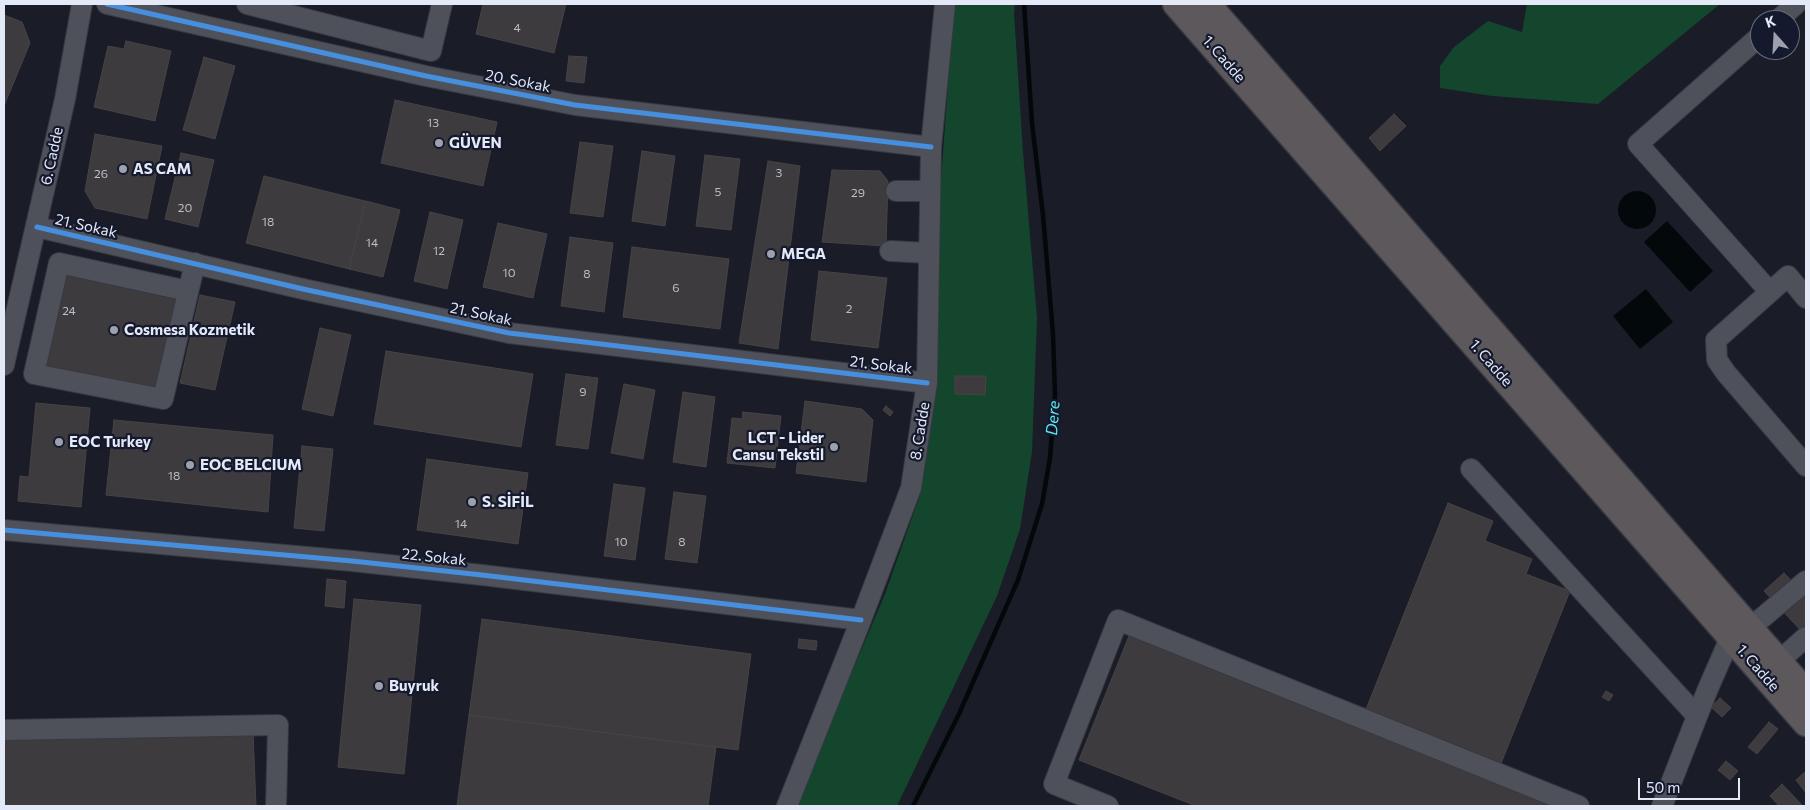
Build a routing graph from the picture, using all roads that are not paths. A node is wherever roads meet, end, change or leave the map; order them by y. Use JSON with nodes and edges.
{"nodes":[{"id":1,"x":82,"y":4,"type":"edge"},
{"id":2,"x":107,"y":4,"type":"edge"},
{"id":3,"x":247,"y":4,"type":"edge"},
{"id":4,"x":442,"y":4,"type":"edge"},
{"id":5,"x":946,"y":4,"type":"edge"},
{"id":6,"x":1176,"y":4,"type":"edge"},
{"id":7,"x":1207,"y":4,"type":"edge"},
{"id":8,"x":1750,"y":45,"type":"edge"},
{"id":9,"x":432,"y":51,"type":"junction"},
{"id":10,"x":426,"y":76,"type":"junction"},
{"id":11,"x":931,"y":147,"type":"junction"},
{"id":12,"x":896,"y":191,"type":"dead end"},
{"id":13,"x":930,"y":191,"type":"junction"},
{"id":14,"x":36,"y":227,"type":"junction"},
{"id":15,"x":890,"y":251,"type":"dead end"},
{"id":16,"x":929,"y":253,"type":"junction"},
{"id":17,"x":194,"y":263,"type":"junction"},
{"id":18,"x":188,"y":291,"type":"junction"},
{"id":19,"x":1770,"y":292,"type":"junction"},
{"id":20,"x":1806,"y":298,"type":"edge"},
{"id":21,"x":4,"y":365,"type":"edge"},
{"id":22,"x":927,"y":383,"type":"junction"},
{"id":23,"x":1806,"y":466,"type":"edge"},
{"id":24,"x":1471,"y":469,"type":"dead end"},
{"id":25,"x":4,"y":530,"type":"edge"},
{"id":26,"x":1806,"y":581,"type":"edge"},
{"id":27,"x":862,"y":620,"type":"junction"},
{"id":28,"x":1741,"y":632,"type":"junction"},
{"id":29,"x":1806,"y":637,"type":"edge"},
{"id":30,"x":1779,"y":661,"type":"junction"},
{"id":31,"x":1806,"y":692,"type":"edge"},
{"id":32,"x":1697,"y":716,"type":"junction"},
{"id":33,"x":1806,"y":723,"type":"edge"},
{"id":34,"x":4,"y":730,"type":"edge"},
{"id":35,"x":276,"y":806,"type":"edge"},
{"id":36,"x":787,"y":806,"type":"edge"},
{"id":37,"x":1108,"y":806,"type":"edge"},
{"id":38,"x":1579,"y":806,"type":"edge"},
{"id":39,"x":1662,"y":806,"type":"edge"}],
"edges":[{"from":1,"to":14,"type":"street","name":"6. Cadde"},
{"from":2,"to":10,"type":"street","name":"20. Sokak"},
{"from":3,"to":9,"type":"street"},
{"from":4,"to":9,"type":"street"},
{"from":5,"to":11,"type":"street","name":"8. Cadde"},
{"from":6,"to":28,"type":"main road","name":"1. Cadde"},
{"from":7,"to":28,"type":"main road","name":"1. Cadde"},
{"from":8,"to":19,"type":"street"},
{"from":9,"to":10,"type":"street"},
{"from":10,"to":11,"type":"street","name":"20. Sokak"},
{"from":11,"to":13,"type":"street","name":"8. Cadde"},
{"from":12,"to":13,"type":"street"},
{"from":13,"to":16,"type":"street","name":"8. Cadde"},
{"from":14,"to":17,"type":"street","name":"21. Sokak"},
{"from":14,"to":21,"type":"street","name":"6. Cadde"},
{"from":15,"to":16,"type":"street"},
{"from":16,"to":22,"type":"street","name":"8. Cadde"},
{"from":17,"to":18,"type":"street"},
{"from":17,"to":22,"type":"street","name":"21. Sokak"},
{"from":18,"to":18,"type":"street"},
{"from":19,"to":20,"type":"street"},
{"from":19,"to":23,"type":"street"},
{"from":22,"to":27,"type":"street","name":"8. Cadde"},
{"from":24,"to":32,"type":"street"},
{"from":25,"to":27,"type":"street","name":"22. Sokak"},
{"from":26,"to":28,"type":"street"},
{"from":27,"to":36,"type":"street","name":"8. Cadde"},
{"from":28,"to":30,"type":"main road","name":"1. Cadde"},
{"from":28,"to":32,"type":"street"},
{"from":28,"to":33,"type":"main road","name":"1. Cadde"},
{"from":29,"to":30,"type":"street"},
{"from":30,"to":31,"type":"main road","name":"1. Cadde"},
{"from":32,"to":39,"type":"street"},
{"from":34,"to":35,"type":"street"},
{"from":37,"to":38,"type":"street"}]}
